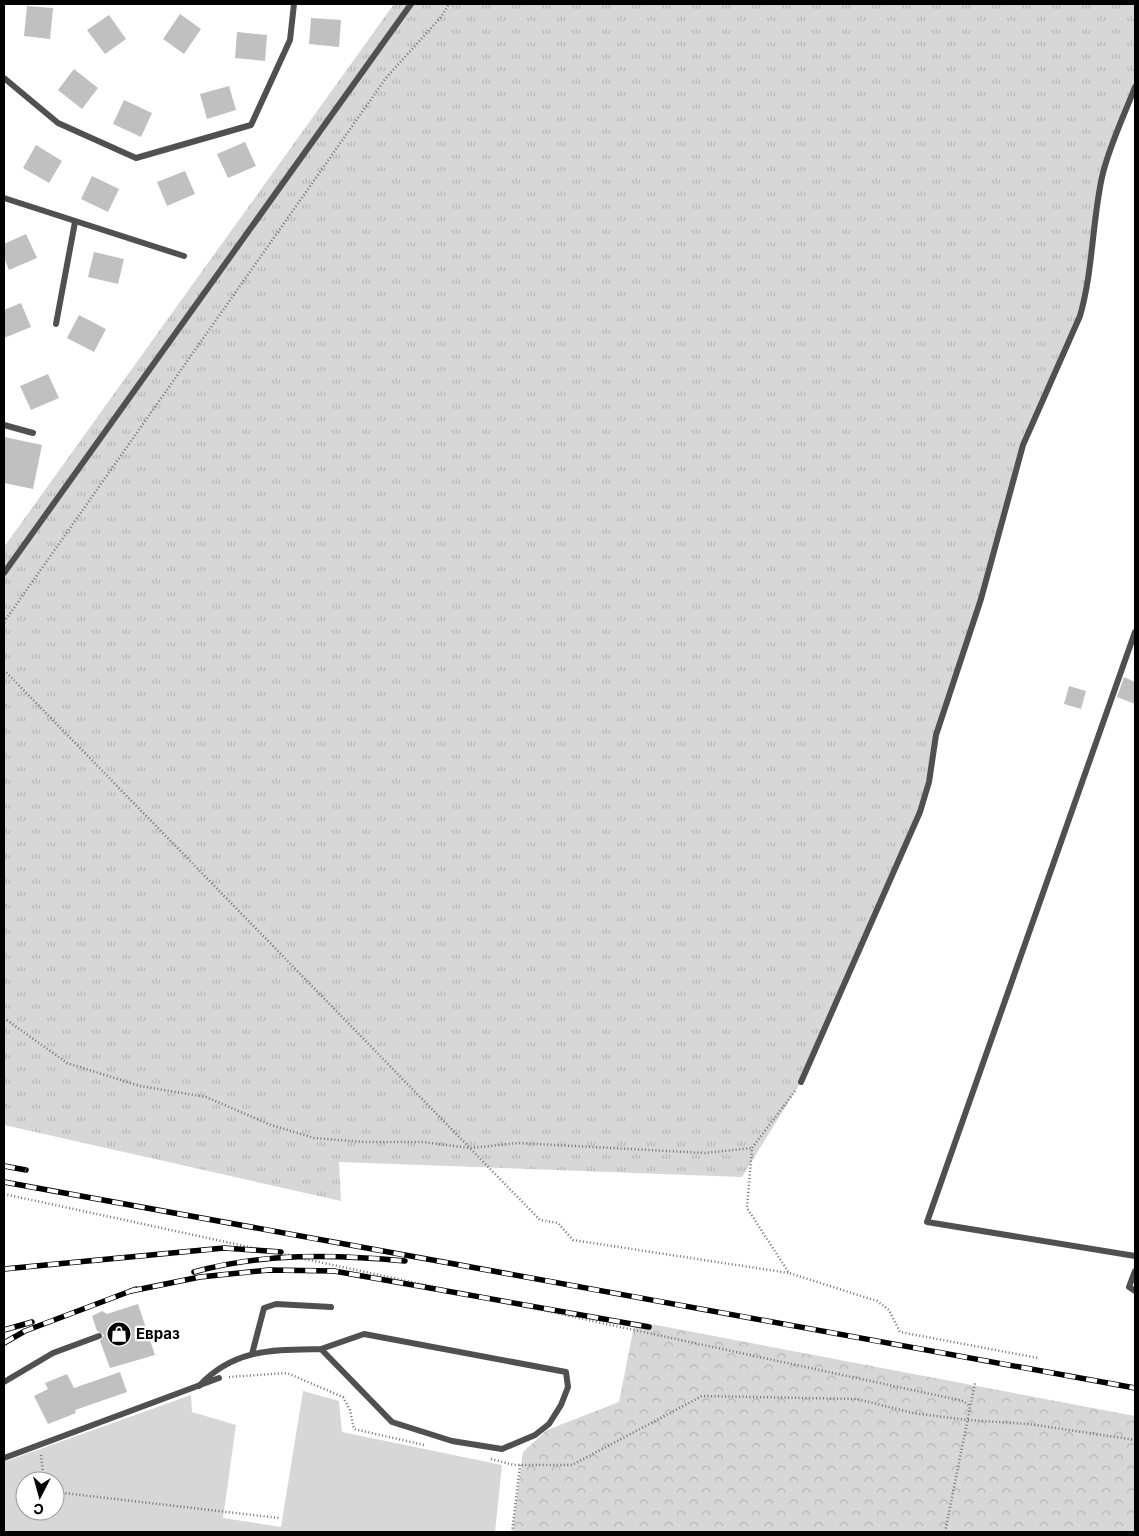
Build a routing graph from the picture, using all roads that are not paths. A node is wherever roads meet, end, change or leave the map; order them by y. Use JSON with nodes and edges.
{"nodes":[{"id":1,"x":294,"y":4,"type":"edge"},
{"id":2,"x":410,"y":4,"type":"edge"},
{"id":3,"x":4,"y":78,"type":"edge"},
{"id":4,"x":1135,"y":87,"type":"edge"},
{"id":5,"x":4,"y":198,"type":"edge"},
{"id":6,"x":75,"y":222,"type":"junction"},
{"id":7,"x":184,"y":256,"type":"dead end"},
{"id":8,"x":56,"y":324,"type":"dead end"},
{"id":9,"x":4,"y":425,"type":"edge"},
{"id":10,"x":33,"y":432,"type":"dead end"},
{"id":11,"x":4,"y":573,"type":"edge"},
{"id":12,"x":1135,"y":632,"type":"edge"},
{"id":13,"x":802,"y":1082,"type":"road end"},
{"id":14,"x":1135,"y":1256,"type":"edge"},
{"id":15,"x":1135,"y":1271,"type":"edge"},
{"id":16,"x":1135,"y":1291,"type":"edge"},
{"id":17,"x":331,"y":1307,"type":"dead end"},
{"id":18,"x":99,"y":1336,"type":"dead end"},
{"id":19,"x":321,"y":1349,"type":"junction"},
{"id":20,"x":252,"y":1354,"type":"junction"},
{"id":21,"x":219,"y":1378,"type":"road end"},
{"id":22,"x":4,"y":1382,"type":"edge"},
{"id":23,"x":199,"y":1386,"type":"junction"},
{"id":24,"x":4,"y":1458,"type":"edge"}],
"edges":[{"from":1,"to":3,"type":"lane"},
{"from":2,"to":11,"type":"lane"},
{"from":4,"to":13,"type":"lane"},
{"from":5,"to":6,"type":"lane"},
{"from":6,"to":7,"type":"lane"},
{"from":6,"to":8,"type":"lane"},
{"from":9,"to":10,"type":"lane"},
{"from":12,"to":14,"type":"lane"},
{"from":15,"to":16,"type":"lane"},
{"from":17,"to":20,"type":"lane"},
{"from":18,"to":22,"type":"lane"},
{"from":19,"to":19,"type":"lane"},
{"from":19,"to":20,"type":"lane"},
{"from":20,"to":23,"type":"lane"},
{"from":21,"to":23,"type":"lane"},
{"from":23,"to":24,"type":"lane"}]}
